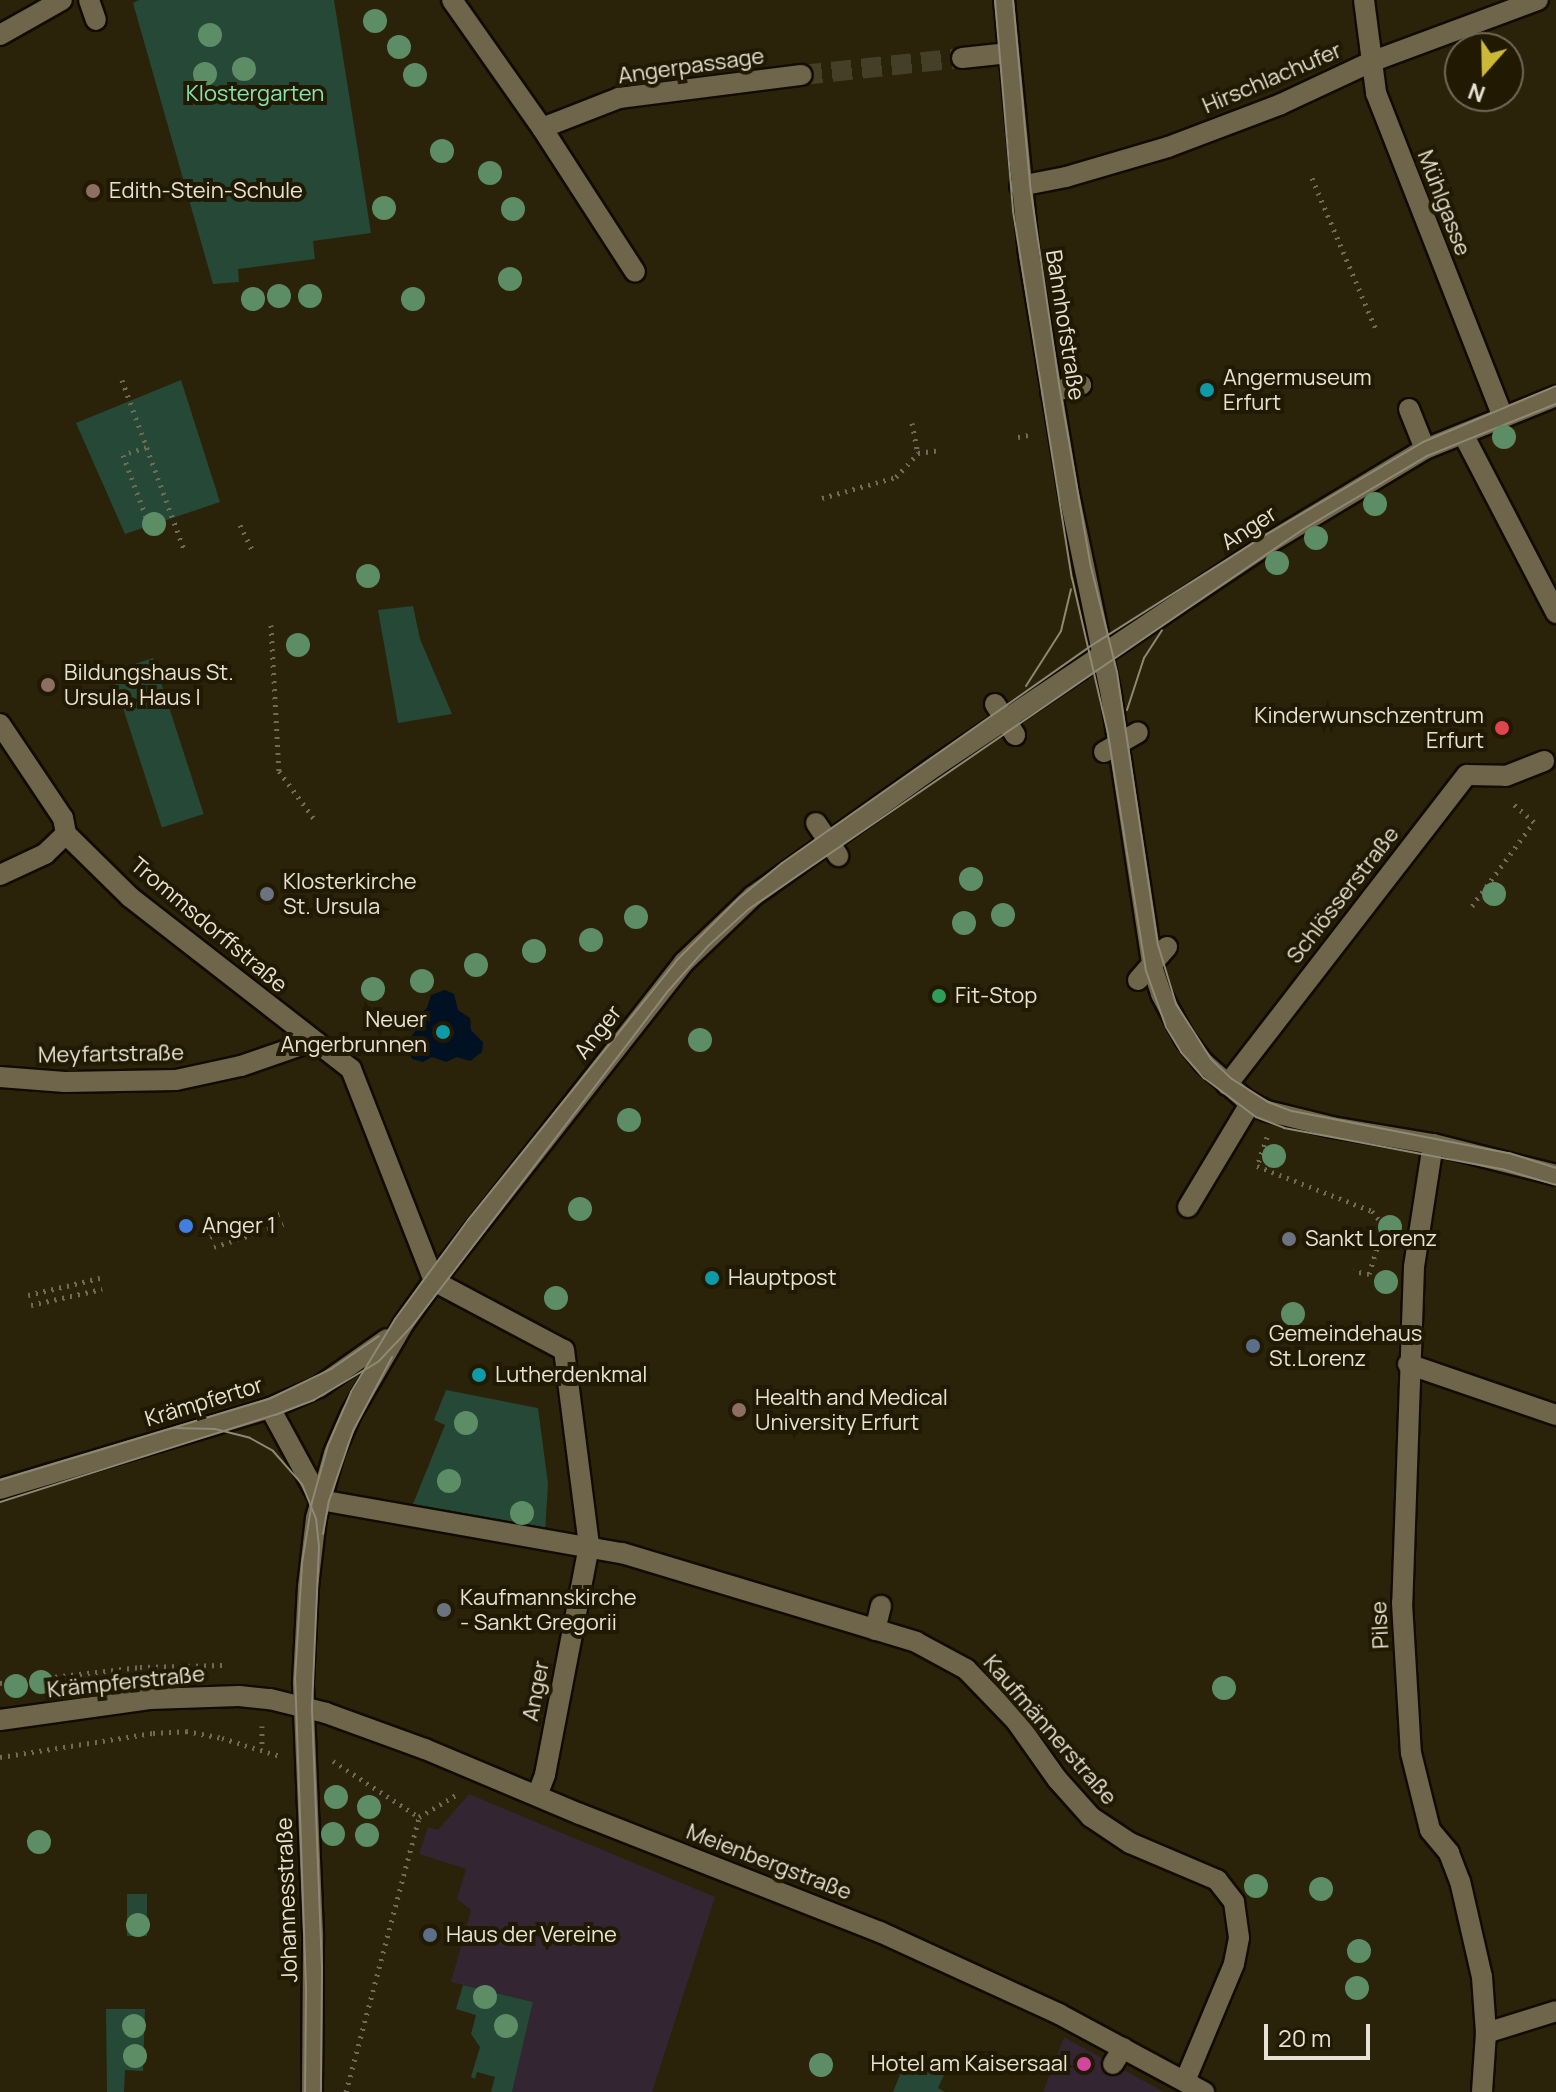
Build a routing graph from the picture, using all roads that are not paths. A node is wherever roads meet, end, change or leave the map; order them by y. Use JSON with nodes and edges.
{"nodes":[{"id":1,"x":62,"y":0,"type":"edge"},
{"id":2,"x":89,"y":0,"type":"edge"},
{"id":3,"x":452,"y":0,"type":"edge"},
{"id":4,"x":1004,"y":0,"type":"edge"},
{"id":5,"x":1364,"y":0,"type":"edge"},
{"id":6,"x":1538,"y":0,"type":"edge"},
{"id":7,"x":96,"y":20,"type":"dead end"},
{"id":8,"x":0,"y":35,"type":"edge"},
{"id":9,"x":1009,"y":53,"type":"junction"},
{"id":10,"x":962,"y":58,"type":"tunnel mouth"},
{"id":11,"x":1371,"y":62,"type":"junction"},
{"id":12,"x":802,"y":75,"type":"tunnel mouth"},
{"id":13,"x":542,"y":128,"type":"junction"},
{"id":14,"x":1020,"y":186,"type":"junction"},
{"id":15,"x":635,"y":272,"type":"dead end"},
{"id":16,"x":1081,"y":385,"type":"dead end"},
{"id":17,"x":1051,"y":392,"type":"junction"},
{"id":18,"x":1556,"y":396,"type":"edge"},
{"id":19,"x":1409,"y":409,"type":"dead end"},
{"id":20,"x":1503,"y":417,"type":"junction"},
{"id":21,"x":1463,"y":434,"type":"junction"},
{"id":22,"x":1425,"y":449,"type":"junction"},
{"id":23,"x":1556,"y":613,"type":"edge"},
{"id":24,"x":1102,"y":654,"type":"junction"},
{"id":25,"x":0,"y":724,"type":"edge"},
{"id":26,"x":1138,"y":732,"type":"dead end"},
{"id":27,"x":1112,"y":747,"type":"junction"},
{"id":28,"x":1544,"y":761,"type":"dead end"},
{"id":29,"x":816,"y":823,"type":"dead end"},
{"id":30,"x":66,"y":834,"type":"junction"},
{"id":31,"x":833,"y":848,"type":"junction"},
{"id":32,"x":0,"y":875,"type":"edge"},
{"id":33,"x":1167,"y":947,"type":"dead end"},
{"id":34,"x":1152,"y":963,"type":"junction"},
{"id":35,"x":1138,"y":980,"type":"dead end"},
{"id":36,"x":313,"y":1041,"type":"junction"},
{"id":37,"x":0,"y":1077,"type":"edge"},
{"id":38,"x":1227,"y":1085,"type":"junction"},
{"id":39,"x":1251,"y":1102,"type":"junction"},
{"id":40,"x":1433,"y":1144,"type":"junction"},
{"id":41,"x":1556,"y":1175,"type":"edge"},
{"id":42,"x":1188,"y":1207,"type":"dead end"},
{"id":43,"x":434,"y":1281,"type":"junction"},
{"id":44,"x":404,"y":1323,"type":"junction"},
{"id":45,"x":1408,"y":1364,"type":"junction"},
{"id":46,"x":270,"y":1408,"type":"junction"},
{"id":47,"x":1556,"y":1415,"type":"edge"},
{"id":48,"x":0,"y":1489,"type":"edge"},
{"id":49,"x":320,"y":1500,"type":"junction"},
{"id":50,"x":589,"y":1546,"type":"junction"},
{"id":51,"x":881,"y":1606,"type":"dead end"},
{"id":52,"x":875,"y":1630,"type":"junction"},
{"id":53,"x":304,"y":1707,"type":"junction"},
{"id":54,"x":0,"y":1720,"type":"edge"},
{"id":55,"x":537,"y":1796,"type":"junction"},
{"id":56,"x":1556,"y":2011,"type":"edge"},
{"id":57,"x":1486,"y":2033,"type":"junction"},
{"id":58,"x":1185,"y":2081,"type":"junction"},
{"id":59,"x":312,"y":2092,"type":"edge"},
{"id":60,"x":1204,"y":2092,"type":"edge"},
{"id":61,"x":1482,"y":2092,"type":"edge"}],
"edges":[{"from":1,"to":8,"type":"street"},
{"from":2,"to":7,"type":"street"},
{"from":3,"to":13,"type":"street"},
{"from":4,"to":9,"type":"street","name":"Bahnhofstraße"},
{"from":5,"to":11,"type":"street","name":"Mühlgasse"},
{"from":6,"to":11,"type":"street","name":"Hirschlachufer"},
{"from":9,"to":10,"type":"street"},
{"from":9,"to":14,"type":"street","name":"Bahnhofstraße"},
{"from":11,"to":14,"type":"street","name":"Hirschlachufer"},
{"from":11,"to":20,"type":"street","name":"Mühlgasse"},
{"from":12,"to":13,"type":"street","name":"Angerpassage"},
{"from":13,"to":15,"type":"street"},
{"from":14,"to":17,"type":"street","name":"Bahnhofstraße"},
{"from":16,"to":17,"type":"street"},
{"from":17,"to":24,"type":"street","name":"Bahnhofstraße"},
{"from":18,"to":20,"type":"street","name":"Anger"},
{"from":19,"to":22,"type":"street"},
{"from":20,"to":21,"type":"street","name":"Anger"},
{"from":21,"to":22,"type":"street","name":"Anger"},
{"from":21,"to":23,"type":"street"},
{"from":22,"to":24,"type":"street","name":"Anger"},
{"from":24,"to":27,"type":"street"},
{"from":24,"to":31,"type":"street","name":"Anger"},
{"from":25,"to":30,"type":"street","name":"Trommsdorffstraße"},
{"from":26,"to":27,"type":"street"},
{"from":27,"to":34,"type":"street"},
{"from":28,"to":38,"type":"street","name":"Schlösserstraße"},
{"from":29,"to":31,"type":"street"},
{"from":30,"to":32,"type":"street"},
{"from":30,"to":36,"type":"street","name":"Trommsdorffstraße"},
{"from":31,"to":43,"type":"street","name":"Anger"},
{"from":33,"to":34,"type":"street"},
{"from":34,"to":35,"type":"street"},
{"from":34,"to":38,"type":"street"},
{"from":36,"to":37,"type":"street","name":"Meyfartstraße"},
{"from":36,"to":43,"type":"street"},
{"from":38,"to":39,"type":"street"},
{"from":39,"to":40,"type":"street"},
{"from":39,"to":42,"type":"street"},
{"from":40,"to":41,"type":"street"},
{"from":40,"to":45,"type":"street","name":"Pilse"},
{"from":43,"to":44,"type":"street","name":"Anger"},
{"from":43,"to":50,"type":"street","name":"Anger"},
{"from":44,"to":46,"type":"street","name":"Krämpfertor"},
{"from":44,"to":49,"type":"street","name":"Anger"},
{"from":45,"to":47,"type":"street"},
{"from":45,"to":57,"type":"street","name":"Pilse"},
{"from":46,"to":48,"type":"street","name":"Krämpfertor"},
{"from":46,"to":49,"type":"street"},
{"from":49,"to":50,"type":"street"},
{"from":49,"to":53,"type":"street","name":"Anger"},
{"from":50,"to":52,"type":"street","name":"Kaufmännerstraße"},
{"from":50,"to":55,"type":"street","name":"Anger"},
{"from":51,"to":52,"type":"street"},
{"from":52,"to":58,"type":"street","name":"Kaufmännerstraße"},
{"from":53,"to":54,"type":"street","name":"Krämpferstraße"},
{"from":53,"to":55,"type":"street","name":"Meienbergstraße"},
{"from":53,"to":59,"type":"street","name":"Johannesstraße"},
{"from":55,"to":58,"type":"street","name":"Meienbergstraße"},
{"from":56,"to":57,"type":"street"},
{"from":57,"to":61,"type":"street","name":"Pilse"},
{"from":58,"to":60,"type":"street","name":"Meienbergstraße"}]}
